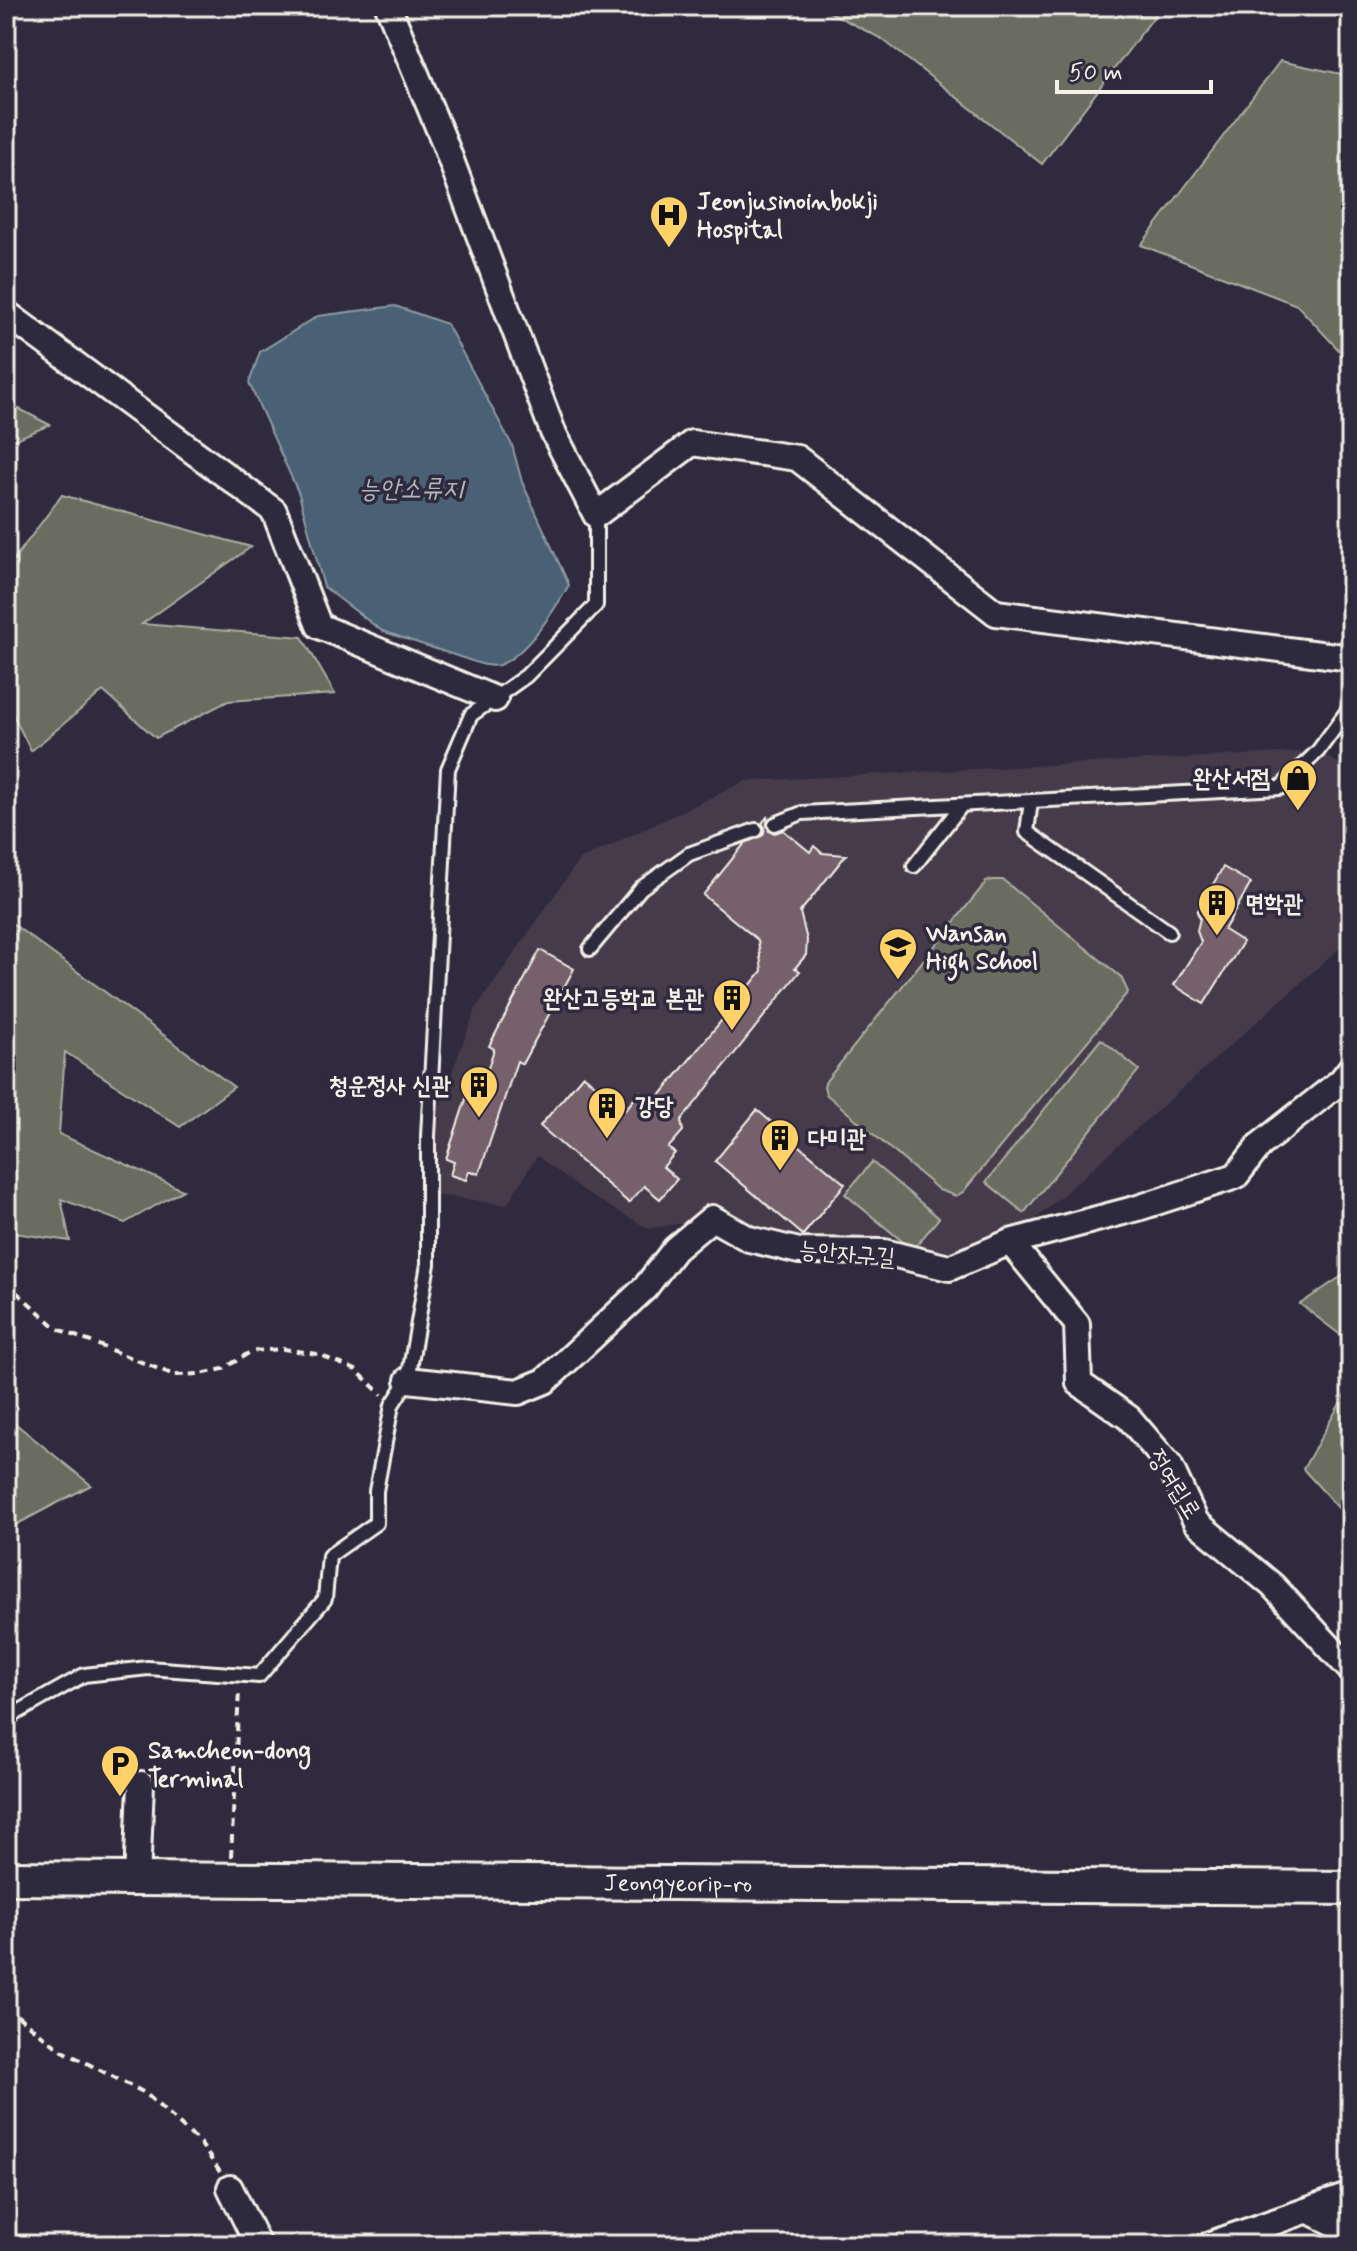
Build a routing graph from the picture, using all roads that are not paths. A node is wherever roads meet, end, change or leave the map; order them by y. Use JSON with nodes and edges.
{"nodes":[{"id":1,"x":388,"y":6,"type":"edge"},
{"id":2,"x":6,"y":313,"type":"edge"},
{"id":3,"x":596,"y":515,"type":"junction"},
{"id":4,"x":1351,"y":658,"type":"edge"},
{"id":5,"x":495,"y":699,"type":"junction"},
{"id":6,"x":1351,"y":706,"type":"edge"},
{"id":7,"x":1031,"y":801,"type":"junction"},
{"id":8,"x":962,"y":805,"type":"junction"},
{"id":9,"x":775,"y":824,"type":"dead end"},
{"id":10,"x":756,"y":830,"type":"dead end"},
{"id":11,"x":914,"y":866,"type":"dead end"},
{"id":12,"x":1169,"y":932,"type":"dead end"},
{"id":13,"x":590,"y":949,"type":"dead end"},
{"id":14,"x":1351,"y":1068,"type":"edge"},
{"id":15,"x":1010,"y":1242,"type":"junction"},
{"id":16,"x":408,"y":1380,"type":"junction"},
{"id":17,"x":1351,"y":1670,"type":"edge"},
{"id":18,"x":6,"y":1719,"type":"edge"},
{"id":19,"x":141,"y":1784,"type":"dead end"},
{"id":20,"x":6,"y":1878,"type":"edge"},
{"id":21,"x":137,"y":1880,"type":"junction"},
{"id":22,"x":1351,"y":1888,"type":"edge"},
{"id":23,"x":230,"y":2188,"type":"road end"},
{"id":24,"x":1351,"y":2195,"type":"edge"},
{"id":25,"x":1309,"y":2211,"type":"junction"},
{"id":26,"x":1351,"y":2231,"type":"edge"},
{"id":27,"x":258,"y":2245,"type":"edge"},
{"id":28,"x":1208,"y":2245,"type":"edge"}],
"edges":[{"from":1,"to":3,"type":"street"},
{"from":2,"to":5,"type":"street"},
{"from":3,"to":4,"type":"street"},
{"from":3,"to":5,"type":"lane"},
{"from":5,"to":16,"type":"lane"},
{"from":6,"to":7,"type":"lane"},
{"from":7,"to":8,"type":"lane"},
{"from":7,"to":12,"type":"lane"},
{"from":8,"to":9,"type":"lane"},
{"from":8,"to":11,"type":"lane"},
{"from":10,"to":13,"type":"lane"},
{"from":14,"to":15,"type":"street","name":"능안자구길"},
{"from":15,"to":16,"type":"street","name":"능안자구길"},
{"from":15,"to":17,"type":"street","name":"정여립로"},
{"from":16,"to":18,"type":"lane"},
{"from":19,"to":21,"type":"street"},
{"from":20,"to":21,"type":"street","name":"Jeongyeorip-ro"},
{"from":21,"to":22,"type":"street","name":"Jeongyeorip-ro"},
{"from":23,"to":27,"type":"street"},
{"from":24,"to":25,"type":"street"},
{"from":25,"to":26,"type":"street"},
{"from":25,"to":28,"type":"street"}]}
